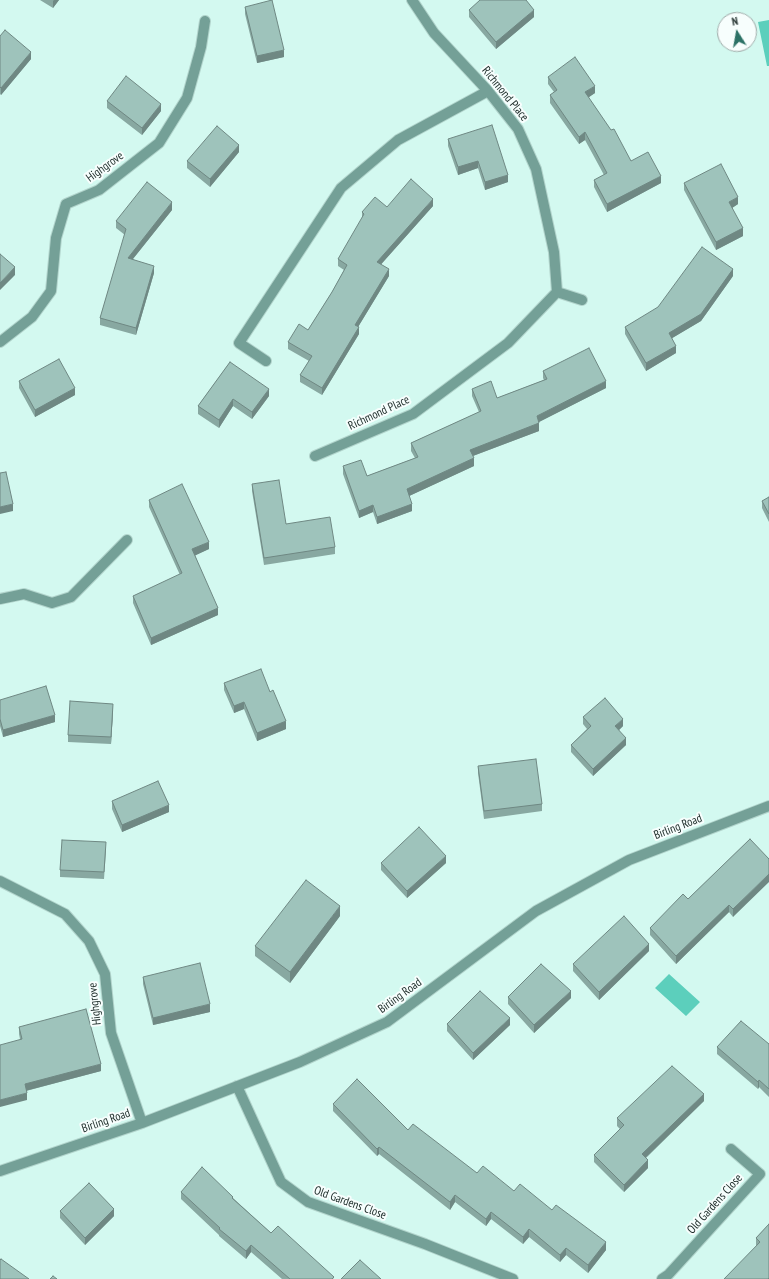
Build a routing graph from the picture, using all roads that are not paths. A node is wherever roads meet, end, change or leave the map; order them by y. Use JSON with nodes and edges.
{"nodes":[{"id":1,"x":412,"y":0,"type":"edge"},
{"id":2,"x":206,"y":21,"type":"dead end"},
{"id":3,"x":488,"y":90,"type":"junction"},
{"id":4,"x":557,"y":292,"type":"junction"},
{"id":5,"x":582,"y":300,"type":"dead end"},
{"id":6,"x":0,"y":342,"type":"edge"},
{"id":7,"x":266,"y":361,"type":"dead end"},
{"id":8,"x":315,"y":456,"type":"dead end"},
{"id":9,"x":127,"y":540,"type":"dead end"},
{"id":10,"x":0,"y":598,"type":"edge"},
{"id":11,"x":769,"y":806,"type":"edge"},
{"id":12,"x":0,"y":881,"type":"edge"},
{"id":13,"x":237,"y":1086,"type":"junction"},
{"id":14,"x":142,"y":1123,"type":"junction"},
{"id":15,"x":731,"y":1149,"type":"dead end"},
{"id":16,"x":0,"y":1171,"type":"edge"},
{"id":17,"x":513,"y":1279,"type":"edge"},
{"id":18,"x":662,"y":1279,"type":"edge"}],
"edges":[{"from":1,"to":3,"type":"street","name":"Richmond Place"},
{"from":2,"to":6,"type":"street","name":"Highgrove"},
{"from":3,"to":4,"type":"street","name":"Richmond Place"},
{"from":3,"to":7,"type":"street"},
{"from":4,"to":5,"type":"street"},
{"from":4,"to":8,"type":"street","name":"Richmond Place"},
{"from":9,"to":10,"type":"street"},
{"from":11,"to":13,"type":"street","name":"Birling Road"},
{"from":12,"to":14,"type":"street","name":"Highgrove"},
{"from":13,"to":14,"type":"street","name":"Birling Road"},
{"from":13,"to":17,"type":"street","name":"Old Gardens Close"},
{"from":14,"to":16,"type":"street","name":"Birling Road"},
{"from":15,"to":18,"type":"street","name":"Old Gardens Close"}]}
